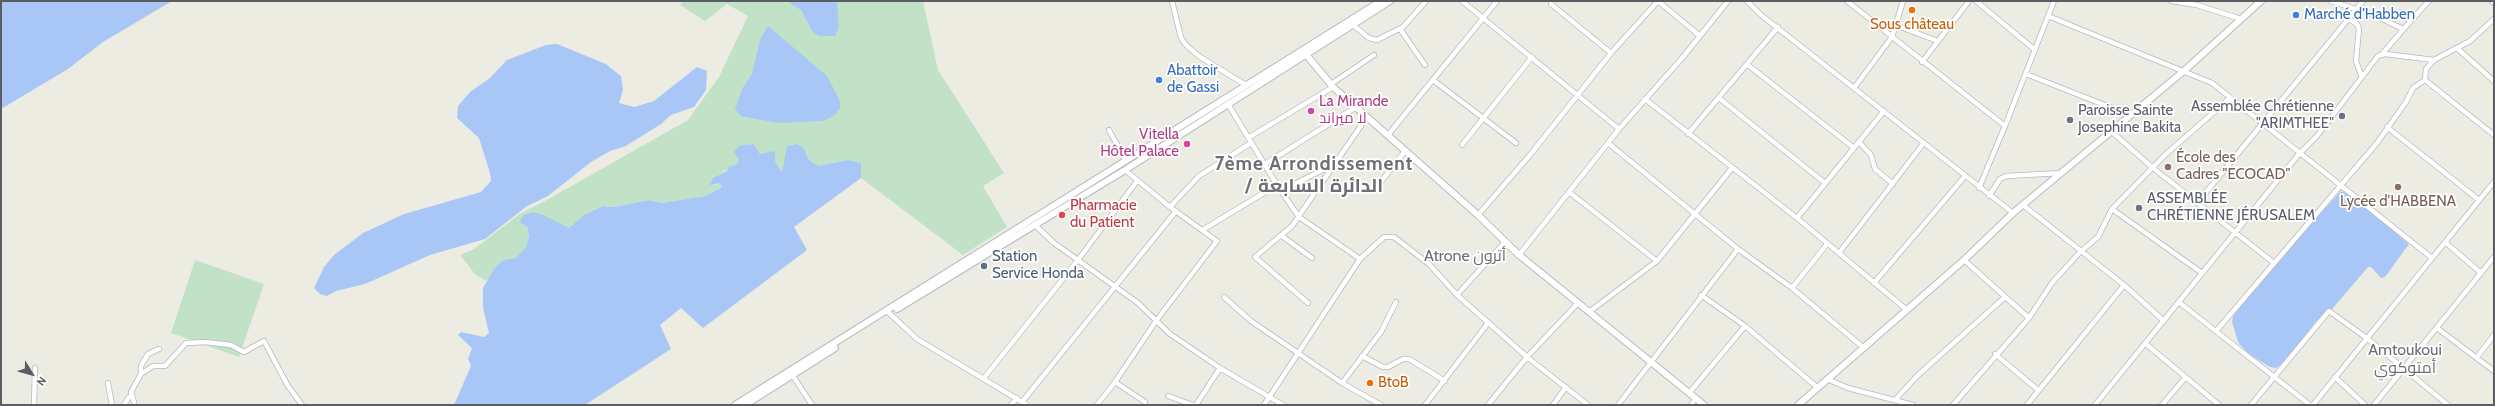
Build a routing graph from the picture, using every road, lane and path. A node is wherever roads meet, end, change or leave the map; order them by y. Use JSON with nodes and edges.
{"nodes":[{"id":1,"x":1172,"y":1,"type":"edge"},
{"id":2,"x":1381,"y":1,"type":"edge"},
{"id":3,"x":1390,"y":1,"type":"edge"},
{"id":4,"x":1426,"y":1,"type":"edge"},
{"id":5,"x":1462,"y":1,"type":"edge"},
{"id":6,"x":1497,"y":1,"type":"edge"},
{"id":7,"x":1658,"y":1,"type":"edge"},
{"id":8,"x":1728,"y":1,"type":"edge"},
{"id":9,"x":1747,"y":1,"type":"edge"},
{"id":10,"x":1849,"y":1,"type":"edge"},
{"id":11,"x":1903,"y":1,"type":"edge"},
{"id":12,"x":1969,"y":1,"type":"edge"},
{"id":13,"x":1976,"y":1,"type":"edge"},
{"id":14,"x":2054,"y":1,"type":"edge"},
{"id":15,"x":2172,"y":1,"type":"edge"},
{"id":16,"x":2261,"y":1,"type":"edge"},
{"id":17,"x":2331,"y":1,"type":"edge"},
{"id":18,"x":2363,"y":1,"type":"edge"},
{"id":19,"x":2429,"y":1,"type":"edge"},
{"id":20,"x":1551,"y":4,"type":"dead end"},
{"id":21,"x":2356,"y":10,"type":"junction"},
{"id":22,"x":2048,"y":16,"type":"junction"},
{"id":23,"x":2376,"y":16,"type":"junction"},
{"id":24,"x":2415,"y":16,"type":"junction"},
{"id":25,"x":1482,"y":19,"type":"junction"},
{"id":26,"x":2241,"y":19,"type":"junction"},
{"id":27,"x":2349,"y":19,"type":"junction"},
{"id":28,"x":2494,"y":19,"type":"edge"},
{"id":29,"x":1352,"y":25,"type":"junction"},
{"id":30,"x":1895,"y":25,"type":"junction"},
{"id":31,"x":1778,"y":27,"type":"junction"},
{"id":32,"x":1400,"y":29,"type":"junction"},
{"id":33,"x":2403,"y":29,"type":"junction"},
{"id":34,"x":1700,"y":36,"type":"junction"},
{"id":35,"x":1892,"y":37,"type":"junction"},
{"id":36,"x":1935,"y":40,"type":"dead end"},
{"id":37,"x":2458,"y":49,"type":"junction"},
{"id":38,"x":2035,"y":50,"type":"junction"},
{"id":39,"x":1304,"y":52,"type":"junction"},
{"id":40,"x":1611,"y":53,"type":"junction"},
{"id":41,"x":2382,"y":54,"type":"junction"},
{"id":42,"x":1374,"y":55,"type":"dead end"},
{"id":43,"x":1532,"y":57,"type":"junction"},
{"id":44,"x":2434,"y":60,"type":"junction"},
{"id":45,"x":1922,"y":62,"type":"junction"},
{"id":46,"x":1425,"y":65,"type":"dead end"},
{"id":47,"x":1748,"y":65,"type":"junction"},
{"id":48,"x":2184,"y":70,"type":"junction"},
{"id":49,"x":2026,"y":74,"type":"junction"},
{"id":50,"x":2361,"y":75,"type":"junction"},
{"id":51,"x":1433,"y":80,"type":"junction"},
{"id":52,"x":2425,"y":80,"type":"junction"},
{"id":53,"x":2494,"y":81,"type":"edge"},
{"id":54,"x":1246,"y":84,"type":"junction"},
{"id":55,"x":1332,"y":86,"type":"junction"},
{"id":56,"x":1854,"y":88,"type":"junction"},
{"id":57,"x":1578,"y":93,"type":"junction"},
{"id":58,"x":1719,"y":98,"type":"junction"},
{"id":59,"x":2230,"y":98,"type":"junction"},
{"id":60,"x":1645,"y":99,"type":"junction"},
{"id":61,"x":1228,"y":104,"type":"junction"},
{"id":62,"x":1356,"y":107,"type":"junction"},
{"id":63,"x":1884,"y":111,"type":"junction"},
{"id":64,"x":2130,"y":115,"type":"junction"},
{"id":65,"x":1367,"y":117,"type":"junction"},
{"id":66,"x":1482,"y":119,"type":"junction"},
{"id":67,"x":2262,"y":123,"type":"junction"},
{"id":68,"x":2005,"y":126,"type":"junction"},
{"id":69,"x":2387,"y":127,"type":"junction"},
{"id":70,"x":1619,"y":129,"type":"junction"},
{"id":71,"x":1109,"y":130,"type":"dead end"},
{"id":72,"x":2112,"y":132,"type":"junction"},
{"id":73,"x":1688,"y":134,"type":"junction"},
{"id":74,"x":1388,"y":135,"type":"junction"},
{"id":75,"x":2494,"y":135,"type":"edge"},
{"id":76,"x":1248,"y":138,"type":"junction"},
{"id":77,"x":1516,"y":142,"type":"dead end"},
{"id":78,"x":1859,"y":142,"type":"junction"},
{"id":79,"x":1251,"y":143,"type":"junction"},
{"id":80,"x":1608,"y":143,"type":"junction"},
{"id":81,"x":1924,"y":144,"type":"junction"},
{"id":82,"x":1462,"y":145,"type":"dead end"},
{"id":83,"x":1854,"y":148,"type":"junction"},
{"id":84,"x":1405,"y":151,"type":"junction"},
{"id":85,"x":2299,"y":154,"type":"junction"},
{"id":86,"x":1126,"y":161,"type":"junction"},
{"id":87,"x":1336,"y":163,"type":"junction"},
{"id":88,"x":1265,"y":164,"type":"junction"},
{"id":89,"x":1732,"y":168,"type":"junction"},
{"id":90,"x":2153,"y":168,"type":"junction"},
{"id":91,"x":1125,"y":170,"type":"junction"},
{"id":92,"x":2061,"y":173,"type":"junction"},
{"id":93,"x":1965,"y":176,"type":"junction"},
{"id":94,"x":1137,"y":181,"type":"junction"},
{"id":95,"x":2494,"y":182,"type":"edge"},
{"id":96,"x":1825,"y":183,"type":"junction"},
{"id":97,"x":1893,"y":184,"type":"junction"},
{"id":98,"x":1277,"y":186,"type":"junction"},
{"id":99,"x":2342,"y":186,"type":"junction"},
{"id":100,"x":1376,"y":188,"type":"dead end"},
{"id":101,"x":1979,"y":188,"type":"junction"},
{"id":102,"x":1281,"y":191,"type":"junction"},
{"id":103,"x":1569,"y":192,"type":"junction"},
{"id":104,"x":1989,"y":196,"type":"junction"},
{"id":105,"x":2479,"y":200,"type":"junction"},
{"id":106,"x":2198,"y":202,"type":"junction"},
{"id":107,"x":2023,"y":205,"type":"junction"},
{"id":108,"x":1170,"y":207,"type":"junction"},
{"id":109,"x":2112,"y":209,"type":"junction"},
{"id":110,"x":1176,"y":211,"type":"junction"},
{"id":111,"x":1695,"y":214,"type":"junction"},
{"id":112,"x":2013,"y":214,"type":"junction"},
{"id":113,"x":1478,"y":215,"type":"junction"},
{"id":114,"x":1299,"y":217,"type":"junction"},
{"id":115,"x":1797,"y":218,"type":"junction"},
{"id":116,"x":1034,"y":225,"type":"junction"},
{"id":117,"x":1204,"y":229,"type":"junction"},
{"id":118,"x":2236,"y":233,"type":"junction"},
{"id":119,"x":1282,"y":236,"type":"junction"},
{"id":120,"x":1505,"y":242,"type":"junction"},
{"id":121,"x":2445,"y":242,"type":"junction"},
{"id":122,"x":1827,"y":244,"type":"junction"},
{"id":123,"x":1738,"y":249,"type":"junction"},
{"id":124,"x":2080,"y":252,"type":"junction"},
{"id":125,"x":1838,"y":254,"type":"junction"},
{"id":126,"x":1519,"y":255,"type":"junction"},
{"id":127,"x":2494,"y":257,"type":"edge"},
{"id":128,"x":1312,"y":258,"type":"dead end"},
{"id":129,"x":2432,"y":258,"type":"junction"},
{"id":130,"x":1360,"y":259,"type":"junction"},
{"id":131,"x":1078,"y":260,"type":"junction"},
{"id":132,"x":1964,"y":260,"type":"junction"},
{"id":133,"x":1657,"y":261,"type":"junction"},
{"id":134,"x":2274,"y":264,"type":"junction"},
{"id":135,"x":2202,"y":273,"type":"junction"},
{"id":136,"x":2481,"y":273,"type":"junction"},
{"id":137,"x":1874,"y":283,"type":"junction"},
{"id":138,"x":2124,"y":285,"type":"junction"},
{"id":139,"x":1116,"y":286,"type":"junction"},
{"id":140,"x":1792,"y":288,"type":"junction"},
{"id":141,"x":1457,"y":295,"type":"junction"},
{"id":142,"x":1701,"y":295,"type":"junction"},
{"id":143,"x":1224,"y":297,"type":"dead end"},
{"id":144,"x":2005,"y":297,"type":"junction"},
{"id":145,"x":1396,"y":302,"type":"dead end"},
{"id":146,"x":1308,"y":303,"type":"dead end"},
{"id":147,"x":1578,"y":303,"type":"junction"},
{"id":148,"x":2180,"y":303,"type":"junction"},
{"id":149,"x":1908,"y":310,"type":"junction"},
{"id":150,"x":1589,"y":312,"type":"junction"},
{"id":151,"x":888,"y":313,"type":"junction"},
{"id":152,"x":2029,"y":318,"type":"junction"},
{"id":153,"x":1156,"y":321,"type":"junction"},
{"id":154,"x":2164,"y":321,"type":"junction"},
{"id":155,"x":1488,"y":323,"type":"junction"},
{"id":156,"x":1745,"y":326,"type":"junction"},
{"id":157,"x":2437,"y":328,"type":"junction"},
{"id":158,"x":2217,"y":330,"type":"junction"},
{"id":159,"x":2494,"y":335,"type":"edge"},
{"id":160,"x":2368,"y":339,"type":"junction"},
{"id":161,"x":2146,"y":344,"type":"junction"},
{"id":162,"x":1864,"y":348,"type":"junction"},
{"id":163,"x":159,"y":349,"type":"dead end"},
{"id":164,"x":1298,"y":352,"type":"junction"},
{"id":165,"x":1995,"y":354,"type":"junction"},
{"id":166,"x":1362,"y":356,"type":"junction"},
{"id":167,"x":1527,"y":357,"type":"junction"},
{"id":168,"x":2477,"y":358,"type":"junction"},
{"id":169,"x":1650,"y":361,"type":"junction"},
{"id":170,"x":35,"y":368,"type":"dead end"},
{"id":171,"x":1220,"y":368,"type":"junction"},
{"id":172,"x":2403,"y":369,"type":"junction"},
{"id":173,"x":2494,"y":372,"type":"edge"},
{"id":174,"x":141,"y":374,"type":"junction"},
{"id":175,"x":793,"y":376,"type":"junction"},
{"id":176,"x":2275,"y":376,"type":"junction"},
{"id":177,"x":2336,"y":377,"type":"junction"},
{"id":178,"x":984,"y":378,"type":"junction"},
{"id":179,"x":2185,"y":378,"type":"junction"},
{"id":180,"x":1827,"y":379,"type":"junction"},
{"id":181,"x":1445,"y":381,"type":"junction"},
{"id":182,"x":1115,"y":382,"type":"junction"},
{"id":183,"x":108,"y":383,"type":"dead end"},
{"id":184,"x":1342,"y":383,"type":"junction"},
{"id":185,"x":1566,"y":387,"type":"junction"},
{"id":186,"x":1818,"y":388,"type":"junction"},
{"id":187,"x":2038,"y":390,"type":"junction"},
{"id":188,"x":1690,"y":392,"type":"junction"},
{"id":189,"x":1168,"y":396,"type":"dead end"},
{"id":190,"x":1270,"y":397,"type":"junction"},
{"id":191,"x":129,"y":398,"type":"dead end"},
{"id":192,"x":1016,"y":398,"type":"junction"},
{"id":193,"x":1696,"y":398,"type":"junction"},
{"id":194,"x":1895,"y":400,"type":"junction"},
{"id":195,"x":134,"y":402,"type":"dead end"},
{"id":196,"x":1022,"y":402,"type":"junction"},
{"id":197,"x":1145,"y":402,"type":"dead end"},
{"id":198,"x":34,"y":405,"type":"edge"},
{"id":199,"x":112,"y":405,"type":"edge"},
{"id":200,"x":124,"y":405,"type":"edge"},
{"id":201,"x":302,"y":405,"type":"edge"},
{"id":202,"x":735,"y":405,"type":"edge"},
{"id":203,"x":745,"y":405,"type":"edge"},
{"id":204,"x":812,"y":405,"type":"edge"},
{"id":205,"x":1012,"y":405,"type":"edge"},
{"id":206,"x":1027,"y":405,"type":"edge"},
{"id":207,"x":1097,"y":405,"type":"edge"},
{"id":208,"x":1194,"y":405,"type":"edge"},
{"id":209,"x":1264,"y":405,"type":"edge"},
{"id":210,"x":1283,"y":405,"type":"edge"},
{"id":211,"x":1380,"y":405,"type":"edge"},
{"id":212,"x":1425,"y":405,"type":"edge"},
{"id":213,"x":1488,"y":405,"type":"edge"},
{"id":214,"x":1553,"y":405,"type":"edge"},
{"id":215,"x":1588,"y":405,"type":"edge"},
{"id":216,"x":1618,"y":405,"type":"edge"},
{"id":217,"x":1691,"y":405,"type":"edge"},
{"id":218,"x":1704,"y":405,"type":"edge"},
{"id":219,"x":1798,"y":405,"type":"edge"},
{"id":220,"x":1913,"y":405,"type":"edge"},
{"id":221,"x":1953,"y":405,"type":"edge"},
{"id":222,"x":2027,"y":405,"type":"edge"},
{"id":223,"x":2096,"y":405,"type":"edge"},
{"id":224,"x":2162,"y":405,"type":"edge"},
{"id":225,"x":2219,"y":405,"type":"edge"},
{"id":226,"x":2251,"y":405,"type":"edge"},
{"id":227,"x":2310,"y":405,"type":"edge"},
{"id":228,"x":2313,"y":405,"type":"edge"},
{"id":229,"x":2365,"y":405,"type":"edge"},
{"id":230,"x":2374,"y":405,"type":"edge"},
{"id":231,"x":2448,"y":405,"type":"edge"}],
"edges":[{"from":1,"to":54,"type":"street"},
{"from":2,"to":39,"type":"main road"},
{"from":3,"to":29,"type":"main road"},
{"from":4,"to":32,"type":"street"},
{"from":5,"to":25,"type":"street"},
{"from":6,"to":25,"type":"street"},
{"from":7,"to":34,"type":"street"},
{"from":7,"to":40,"type":"street"},
{"from":8,"to":34,"type":"street"},
{"from":9,"to":31,"type":"street"},
{"from":10,"to":35,"type":"street"},
{"from":11,"to":30,"type":"street"},
{"from":12,"to":45,"type":"street"},
{"from":13,"to":38,"type":"street"},
{"from":14,"to":22,"type":"street"},
{"from":15,"to":26,"type":"street"},
{"from":16,"to":26,"type":"main road"},
{"from":17,"to":21,"type":"street"},
{"from":18,"to":21,"type":"street"},
{"from":19,"to":24,"type":"street"},
{"from":20,"to":40,"type":"street"},
{"from":21,"to":23,"type":"street"},
{"from":21,"to":27,"type":"street"},
{"from":22,"to":38,"type":"street"},
{"from":22,"to":48,"type":"street"},
{"from":23,"to":24,"type":"street"},
{"from":23,"to":33,"type":"street"},
{"from":24,"to":33,"type":"street"},
{"from":25,"to":43,"type":"street"},
{"from":25,"to":51,"type":"street"},
{"from":26,"to":48,"type":"main road"},
{"from":27,"to":50,"type":"street"},
{"from":27,"to":67,"type":"street"},
{"from":28,"to":37,"type":"street"},
{"from":29,"to":32,"type":"street"},
{"from":29,"to":39,"type":"main road"},
{"from":30,"to":35,"type":"street"},
{"from":30,"to":36,"type":"street"},
{"from":31,"to":47,"type":"street"},
{"from":31,"to":56,"type":"street"},
{"from":32,"to":46,"type":"street"},
{"from":33,"to":41,"type":"street"},
{"from":34,"to":60,"type":"street"},
{"from":35,"to":45,"type":"street"},
{"from":35,"to":56,"type":"street"},
{"from":37,"to":44,"type":"street"},
{"from":37,"to":53,"type":"street"},
{"from":38,"to":49,"type":"street"},
{"from":39,"to":54,"type":"main road"},
{"from":39,"to":55,"type":"main road"},
{"from":39,"to":61,"type":"main road"},
{"from":40,"to":57,"type":"street"},
{"from":41,"to":44,"type":"street"},
{"from":41,"to":50,"type":"street"},
{"from":42,"to":55,"type":"street"},
{"from":43,"to":57,"type":"street"},
{"from":43,"to":66,"type":"street"},
{"from":44,"to":52,"type":"street"},
{"from":45,"to":68,"type":"street"},
{"from":47,"to":58,"type":"street"},
{"from":47,"to":83,"type":"street"},
{"from":48,"to":59,"type":"street"},
{"from":48,"to":64,"type":"main road"},
{"from":49,"to":64,"type":"street"},
{"from":49,"to":68,"type":"street"},
{"from":50,"to":85,"type":"street"},
{"from":51,"to":66,"type":"street"},
{"from":51,"to":74,"type":"street"},
{"from":52,"to":69,"type":"street"},
{"from":52,"to":75,"type":"street"},
{"from":54,"to":86,"type":"main road"},
{"from":55,"to":62,"type":"main road"},
{"from":55,"to":76,"type":"street"},
{"from":56,"to":63,"type":"street"},
{"from":57,"to":70,"type":"street"},
{"from":57,"to":113,"type":"street"},
{"from":58,"to":73,"type":"street"},
{"from":58,"to":96,"type":"street"},
{"from":59,"to":67,"type":"street"},
{"from":59,"to":90,"type":"street"},
{"from":60,"to":70,"type":"street"},
{"from":60,"to":73,"type":"street"},
{"from":61,"to":76,"type":"street"},
{"from":61,"to":91,"type":"main road"},
{"from":62,"to":65,"type":"main road"},
{"from":62,"to":88,"type":"street"},
{"from":63,"to":78,"type":"street"},
{"from":63,"to":81,"type":"street"},
{"from":64,"to":72,"type":"main road"},
{"from":65,"to":74,"type":"main road"},
{"from":65,"to":87,"type":"street"},
{"from":66,"to":77,"type":"street"},
{"from":66,"to":82,"type":"street"},
{"from":67,"to":85,"type":"street"},
{"from":67,"to":106,"type":"street"},
{"from":68,"to":101,"type":"street"},
{"from":69,"to":99,"type":"street"},
{"from":69,"to":105,"type":"street"},
{"from":70,"to":80,"type":"street"},
{"from":71,"to":86,"type":"street"},
{"from":72,"to":90,"type":"street"},
{"from":72,"to":92,"type":"main road"},
{"from":73,"to":89,"type":"street"},
{"from":74,"to":84,"type":"main road"},
{"from":76,"to":79,"type":"street"},
{"from":78,"to":83,"type":"street"},
{"from":78,"to":97,"type":"street"},
{"from":79,"to":88,"type":"street"},
{"from":79,"to":108,"type":"street"},
{"from":80,"to":103,"type":"street"},
{"from":80,"to":111,"type":"street"},
{"from":81,"to":93,"type":"street"},
{"from":81,"to":97,"type":"street"},
{"from":83,"to":96,"type":"street"},
{"from":84,"to":100,"type":"street"},
{"from":84,"to":113,"type":"main road"},
{"from":85,"to":99,"type":"street"},
{"from":85,"to":118,"type":"street"},
{"from":86,"to":151,"type":"main road"},
{"from":87,"to":102,"type":"street"},
{"from":87,"to":114,"type":"street"},
{"from":88,"to":98,"type":"street"},
{"from":89,"to":111,"type":"street"},
{"from":89,"to":115,"type":"street"},
{"from":90,"to":106,"type":"street"},
{"from":90,"to":109,"type":"street"},
{"from":91,"to":94,"type":"street"},
{"from":91,"to":116,"type":"main road"},
{"from":92,"to":104,"type":"street"},
{"from":92,"to":107,"type":"main road"},
{"from":93,"to":101,"type":"street"},
{"from":93,"to":137,"type":"street"},
{"from":94,"to":108,"type":"street"},
{"from":94,"to":131,"type":"street"},
{"from":95,"to":105,"type":"street"},
{"from":96,"to":115,"type":"street"},
{"from":97,"to":125,"type":"street"},
{"from":98,"to":102,"type":"street"},
{"from":98,"to":117,"type":"street"},
{"from":99,"to":129,"type":"street"},
{"from":99,"to":134,"type":"street"},
{"from":101,"to":104,"type":"street"},
{"from":102,"to":114,"type":"street"},
{"from":103,"to":126,"type":"street"},
{"from":103,"to":133,"type":"street"},
{"from":104,"to":112,"type":"street"},
{"from":105,"to":121,"type":"street"},
{"from":106,"to":118,"type":"street"},
{"from":107,"to":112,"type":"main road"},
{"from":107,"to":124,"type":"street"},
{"from":108,"to":110,"type":"street"},
{"from":109,"to":124,"type":"street"},
{"from":109,"to":135,"type":"street"},
{"from":110,"to":117,"type":"street"},
{"from":110,"to":139,"type":"street"},
{"from":111,"to":123,"type":"street"},
{"from":111,"to":133,"type":"street"},
{"from":112,"to":132,"type":"main road"},
{"from":113,"to":120,"type":"main road"},
{"from":114,"to":119,"type":"street"},
{"from":114,"to":130,"type":"street"},
{"from":115,"to":122,"type":"street"},
{"from":116,"to":131,"type":"street"},
{"from":116,"to":151,"type":"main road"},
{"from":117,"to":153,"type":"street"},
{"from":118,"to":134,"type":"street"},
{"from":118,"to":135,"type":"street"},
{"from":119,"to":128,"type":"street"},
{"from":119,"to":146,"type":"street"},
{"from":120,"to":126,"type":"main road"},
{"from":120,"to":141,"type":"street"},
{"from":121,"to":129,"type":"street"},
{"from":121,"to":136,"type":"street"},
{"from":122,"to":125,"type":"street"},
{"from":122,"to":140,"type":"street"},
{"from":123,"to":140,"type":"street"},
{"from":123,"to":142,"type":"street"},
{"from":124,"to":138,"type":"street"},
{"from":124,"to":152,"type":"street"},
{"from":125,"to":137,"type":"street"},
{"from":126,"to":147,"type":"main road"},
{"from":127,"to":136,"type":"street"},
{"from":129,"to":160,"type":"street"},
{"from":130,"to":141,"type":"street"},
{"from":130,"to":164,"type":"street"},
{"from":131,"to":139,"type":"street"},
{"from":131,"to":178,"type":"street"},
{"from":132,"to":144,"type":"street"},
{"from":132,"to":149,"type":"main road"},
{"from":133,"to":150,"type":"street"},
{"from":134,"to":158,"type":"street"},
{"from":135,"to":148,"type":"street"},
{"from":136,"to":157,"type":"street"},
{"from":137,"to":149,"type":"street"},
{"from":138,"to":154,"type":"street"},
{"from":138,"to":187,"type":"street"},
{"from":139,"to":153,"type":"street"},
{"from":139,"to":196,"type":"street"},
{"from":140,"to":162,"type":"street"},
{"from":141,"to":155,"type":"street"},
{"from":142,"to":156,"type":"street"},
{"from":142,"to":169,"type":"street"},
{"from":143,"to":164,"type":"street"},
{"from":144,"to":152,"type":"street"},
{"from":144,"to":194,"type":"street"},
{"from":145,"to":166,"type":"street"},
{"from":147,"to":150,"type":"main road"},
{"from":147,"to":167,"type":"street"},
{"from":148,"to":154,"type":"street"},
{"from":148,"to":158,"type":"street"},
{"from":149,"to":162,"type":"main road"},
{"from":150,"to":169,"type":"main road"},
{"from":151,"to":175,"type":"main road"},
{"from":151,"to":178,"type":"street"},
{"from":151,"to":202,"type":"main road"},
{"from":152,"to":165,"type":"street"},
{"from":153,"to":171,"type":"street"},
{"from":153,"to":182,"type":"street"},
{"from":154,"to":161,"type":"street"},
{"from":155,"to":167,"type":"street"},
{"from":155,"to":181,"type":"street"},
{"from":156,"to":186,"type":"street"},
{"from":156,"to":188,"type":"street"},
{"from":157,"to":168,"type":"street"},
{"from":157,"to":172,"type":"street"},
{"from":158,"to":176,"type":"street"},
{"from":159,"to":168,"type":"street"},
{"from":160,"to":172,"type":"street"},
{"from":160,"to":176,"type":"street"},
{"from":160,"to":177,"type":"street"},
{"from":161,"to":179,"type":"street"},
{"from":161,"to":223,"type":"street"},
{"from":162,"to":180,"type":"main road"},
{"from":163,"to":174,"type":"street"},
{"from":164,"to":184,"type":"street"},
{"from":164,"to":190,"type":"street"},
{"from":165,"to":187,"type":"street"},
{"from":165,"to":221,"type":"street"},
{"from":166,"to":181,"type":"street"},
{"from":166,"to":184,"type":"street"},
{"from":167,"to":185,"type":"street"},
{"from":167,"to":213,"type":"street"},
{"from":168,"to":173,"type":"street"},
{"from":169,"to":188,"type":"main road"},
{"from":169,"to":216,"type":"street"},
{"from":170,"to":198,"type":"street"},
{"from":171,"to":190,"type":"street"},
{"from":171,"to":208,"type":"street"},
{"from":172,"to":230,"type":"street"},
{"from":172,"to":231,"type":"street"},
{"from":174,"to":195,"type":"street"},
{"from":174,"to":201,"type":"street"},
{"from":175,"to":203,"type":"main road"},
{"from":175,"to":204,"type":"street"},
{"from":176,"to":226,"type":"street"},
{"from":176,"to":227,"type":"street"},
{"from":177,"to":228,"type":"street"},
{"from":177,"to":229,"type":"street"},
{"from":178,"to":192,"type":"street"},
{"from":179,"to":224,"type":"street"},
{"from":179,"to":225,"type":"street"},
{"from":180,"to":186,"type":"main road"},
{"from":180,"to":194,"type":"street"},
{"from":181,"to":212,"type":"street"},
{"from":182,"to":197,"type":"street"},
{"from":182,"to":207,"type":"street"},
{"from":183,"to":199,"type":"street"},
{"from":184,"to":211,"type":"street"},
{"from":185,"to":214,"type":"street"},
{"from":185,"to":215,"type":"street"},
{"from":186,"to":219,"type":"main road"},
{"from":187,"to":222,"type":"street"},
{"from":188,"to":193,"type":"main road"},
{"from":189,"to":208,"type":"street"},
{"from":190,"to":209,"type":"street"},
{"from":190,"to":210,"type":"street"},
{"from":191,"to":200,"type":"street"},
{"from":192,"to":196,"type":"street"},
{"from":192,"to":205,"type":"street"},
{"from":193,"to":217,"type":"street"},
{"from":193,"to":218,"type":"main road"},
{"from":194,"to":220,"type":"street"},
{"from":196,"to":206,"type":"street"}]}
